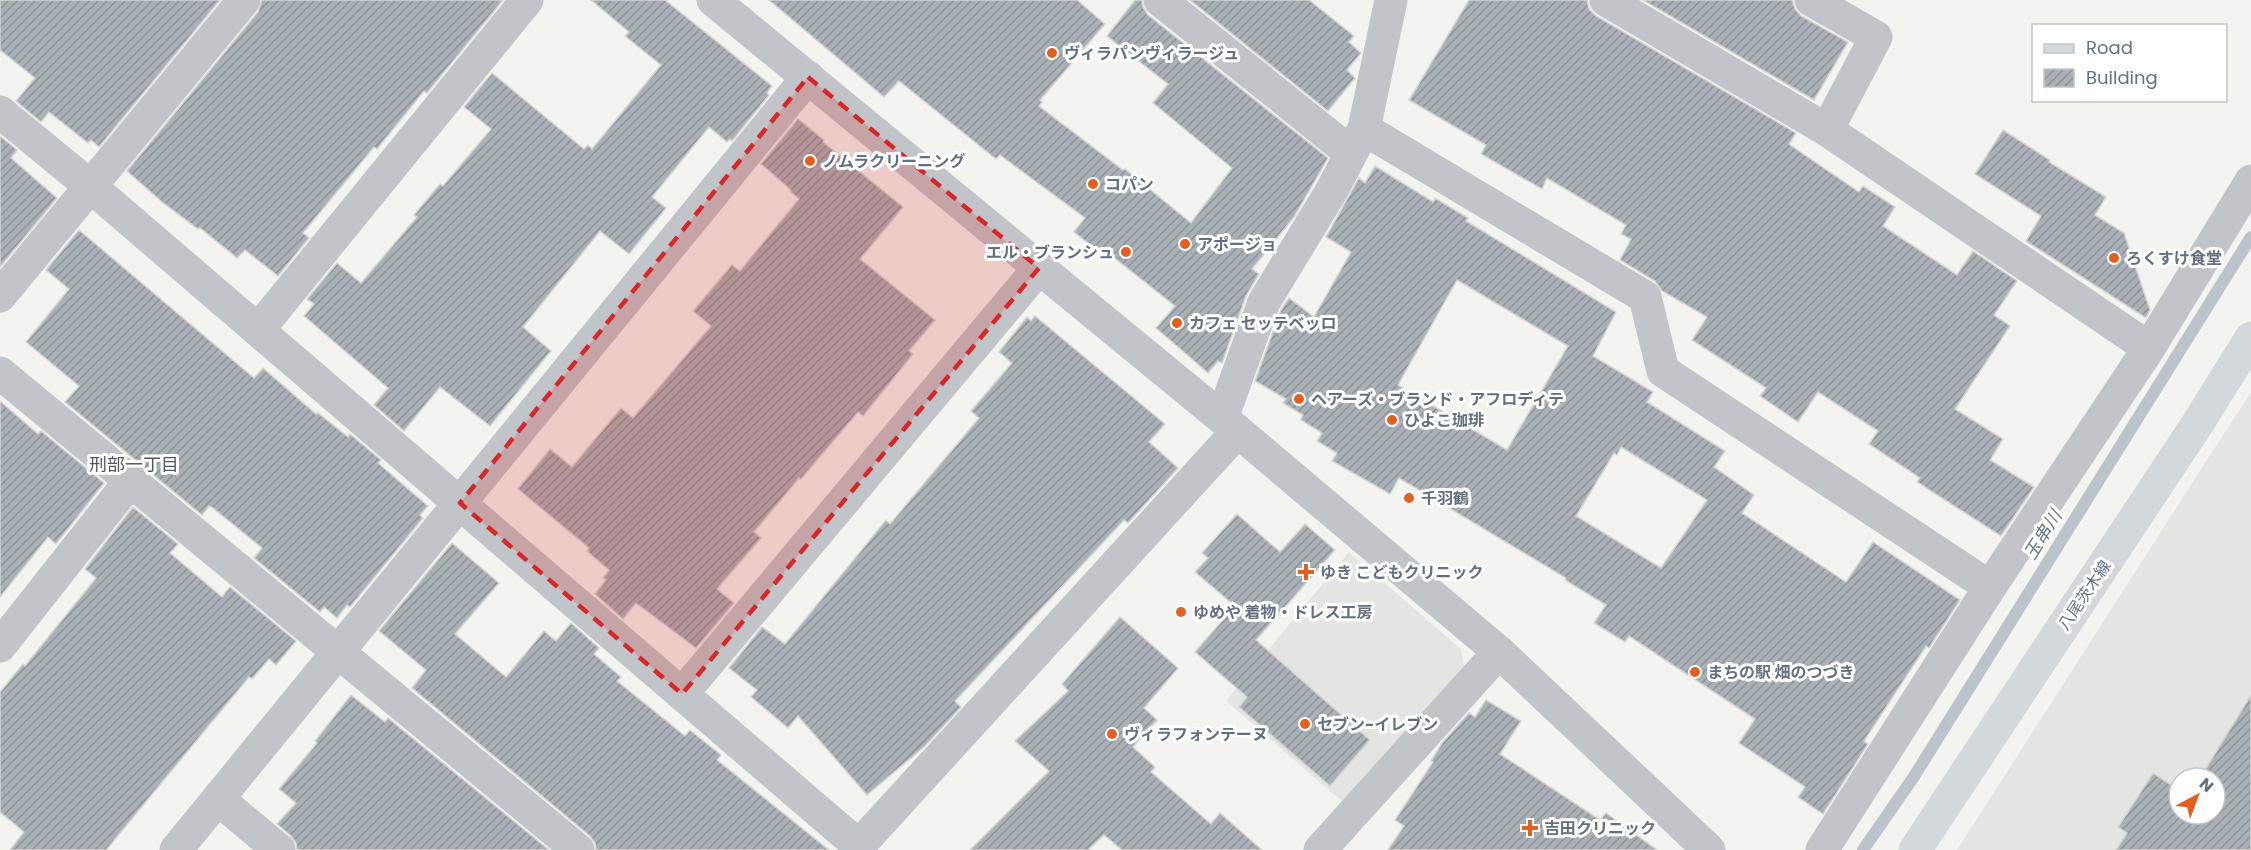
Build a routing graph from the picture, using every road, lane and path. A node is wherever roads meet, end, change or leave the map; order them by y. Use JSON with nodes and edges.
{"nodes":[{"id":1,"x":244,"y":0,"type":"edge"},
{"id":2,"x":527,"y":0,"type":"edge"},
{"id":3,"x":713,"y":0,"type":"edge"},
{"id":4,"x":1160,"y":0,"type":"edge"},
{"id":5,"x":1391,"y":0,"type":"edge"},
{"id":6,"x":1606,"y":0,"type":"edge"},
{"id":7,"x":1811,"y":0,"type":"edge"},
{"id":8,"x":808,"y":77,"type":"junction"},
{"id":9,"x":0,"y":112,"type":"edge"},
{"id":10,"x":1827,"y":130,"type":"junction"},
{"id":11,"x":1358,"y":141,"type":"junction"},
{"id":12,"x":2251,"y":181,"type":"edge"},
{"id":13,"x":90,"y":186,"type":"junction"},
{"id":14,"x":1039,"y":268,"type":"junction"},
{"id":15,"x":0,"y":296,"type":"edge"},
{"id":16,"x":258,"y":330,"type":"junction"},
{"id":17,"x":2251,"y":338,"type":"edge"},
{"id":18,"x":2149,"y":348,"type":"junction"},
{"id":19,"x":0,"y":373,"type":"edge"},
{"id":20,"x":1229,"y":425,"type":"junction"},
{"id":21,"x":130,"y":480,"type":"junction"},
{"id":22,"x":460,"y":503,"type":"junction"},
{"id":23,"x":1990,"y":587,"type":"junction"},
{"id":24,"x":0,"y":646,"type":"edge"},
{"id":25,"x":338,"y":650,"type":"junction"},
{"id":26,"x":1499,"y":652,"type":"junction"},
{"id":27,"x":682,"y":694,"type":"junction"},
{"id":28,"x":218,"y":799,"type":"junction"},
{"id":29,"x":857,"y":848,"type":"edge"},
{"id":30,"x":176,"y":850,"type":"edge"},
{"id":31,"x":279,"y":850,"type":"edge"},
{"id":32,"x":578,"y":850,"type":"edge"},
{"id":33,"x":1320,"y":850,"type":"edge"},
{"id":34,"x":1710,"y":850,"type":"edge"},
{"id":35,"x":1822,"y":850,"type":"edge"},
{"id":36,"x":1915,"y":850,"type":"edge"}],
"edges":[{"from":1,"to":13,"type":"street"},
{"from":2,"to":16,"type":"street"},
{"from":3,"to":8,"type":"street"},
{"from":4,"to":11,"type":"street"},
{"from":5,"to":11,"type":"street"},
{"from":6,"to":10,"type":"street"},
{"from":7,"to":10,"type":"street"},
{"from":8,"to":14,"type":"street"},
{"from":8,"to":22,"type":"street"},
{"from":9,"to":13,"type":"street"},
{"from":10,"to":18,"type":"street"},
{"from":11,"to":20,"type":"street"},
{"from":11,"to":23,"type":"street"},
{"from":12,"to":18,"type":"street"},
{"from":13,"to":15,"type":"street"},
{"from":13,"to":16,"type":"street"},
{"from":14,"to":20,"type":"street"},
{"from":14,"to":27,"type":"street"},
{"from":16,"to":22,"type":"street"},
{"from":17,"to":36,"type":"main road","name":"八尾茨木線"},
{"from":18,"to":23,"type":"street"},
{"from":19,"to":21,"type":"street"},
{"from":20,"to":26,"type":"street"},
{"from":20,"to":29,"type":"street"},
{"from":21,"to":24,"type":"street"},
{"from":21,"to":25,"type":"street"},
{"from":22,"to":25,"type":"street"},
{"from":22,"to":27,"type":"street"},
{"from":23,"to":35,"type":"street"},
{"from":25,"to":28,"type":"street"},
{"from":25,"to":32,"type":"street"},
{"from":26,"to":33,"type":"street"},
{"from":26,"to":34,"type":"street"},
{"from":27,"to":29,"type":"street"},
{"from":28,"to":30,"type":"street"},
{"from":28,"to":31,"type":"street"}]}
